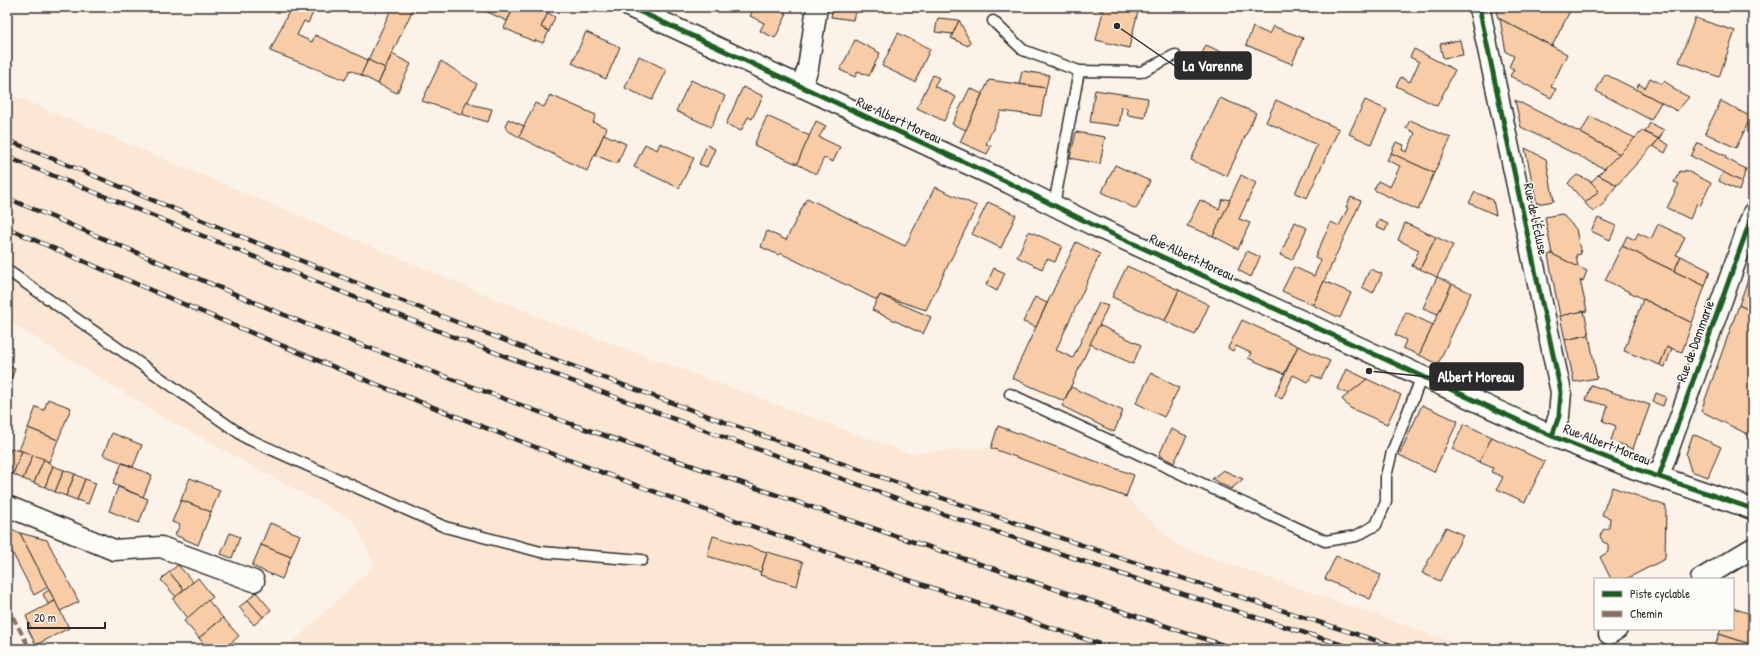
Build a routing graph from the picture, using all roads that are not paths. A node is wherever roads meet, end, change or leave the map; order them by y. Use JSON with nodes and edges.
{"nodes":[{"id":1,"x":630,"y":7,"type":"edge"},
{"id":2,"x":817,"y":7,"type":"edge"},
{"id":3,"x":1479,"y":7,"type":"edge"},
{"id":4,"x":993,"y":21,"type":"dead end"},
{"id":5,"x":1175,"y":54,"type":"dead end"},
{"id":6,"x":1078,"y":71,"type":"junction"},
{"id":7,"x":801,"y":87,"type":"junction"},
{"id":8,"x":1054,"y":205,"type":"junction"},
{"id":9,"x":1753,"y":214,"type":"edge"},
{"id":10,"x":7,"y":270,"type":"edge"},
{"id":11,"x":1422,"y":376,"type":"junction"},
{"id":12,"x":1010,"y":394,"type":"dead end"},
{"id":13,"x":1552,"y":436,"type":"junction"},
{"id":14,"x":1659,"y":476,"type":"junction"},
{"id":15,"x":7,"y":506,"type":"edge"},
{"id":16,"x":1753,"y":509,"type":"edge"},
{"id":17,"x":1753,"y":548,"type":"edge"},
{"id":18,"x":642,"y":560,"type":"dead end"},
{"id":19,"x":1702,"y":578,"type":"edge"},
{"id":20,"x":254,"y":581,"type":"dead end"}],
"edges":[{"from":1,"to":7,"type":"street","name":"Rue Albert Moreau"},
{"from":2,"to":7,"type":"street"},
{"from":3,"to":13,"type":"street","name":"Rue de l'Écluse"},
{"from":4,"to":6,"type":"lane"},
{"from":5,"to":6,"type":"lane"},
{"from":6,"to":8,"type":"lane"},
{"from":7,"to":8,"type":"street","name":"Rue Albert Moreau"},
{"from":8,"to":11,"type":"street","name":"Rue Albert Moreau"},
{"from":9,"to":14,"type":"street","name":"Rue de Dammarie"},
{"from":10,"to":18,"type":"lane"},
{"from":11,"to":12,"type":"lane"},
{"from":11,"to":13,"type":"street","name":"Rue Albert Moreau"},
{"from":13,"to":14,"type":"street","name":"Rue Albert Moreau"},
{"from":14,"to":16,"type":"street","name":"Rue Albert Moreau"},
{"from":15,"to":20,"type":"street"},
{"from":17,"to":19,"type":"street"}]}
